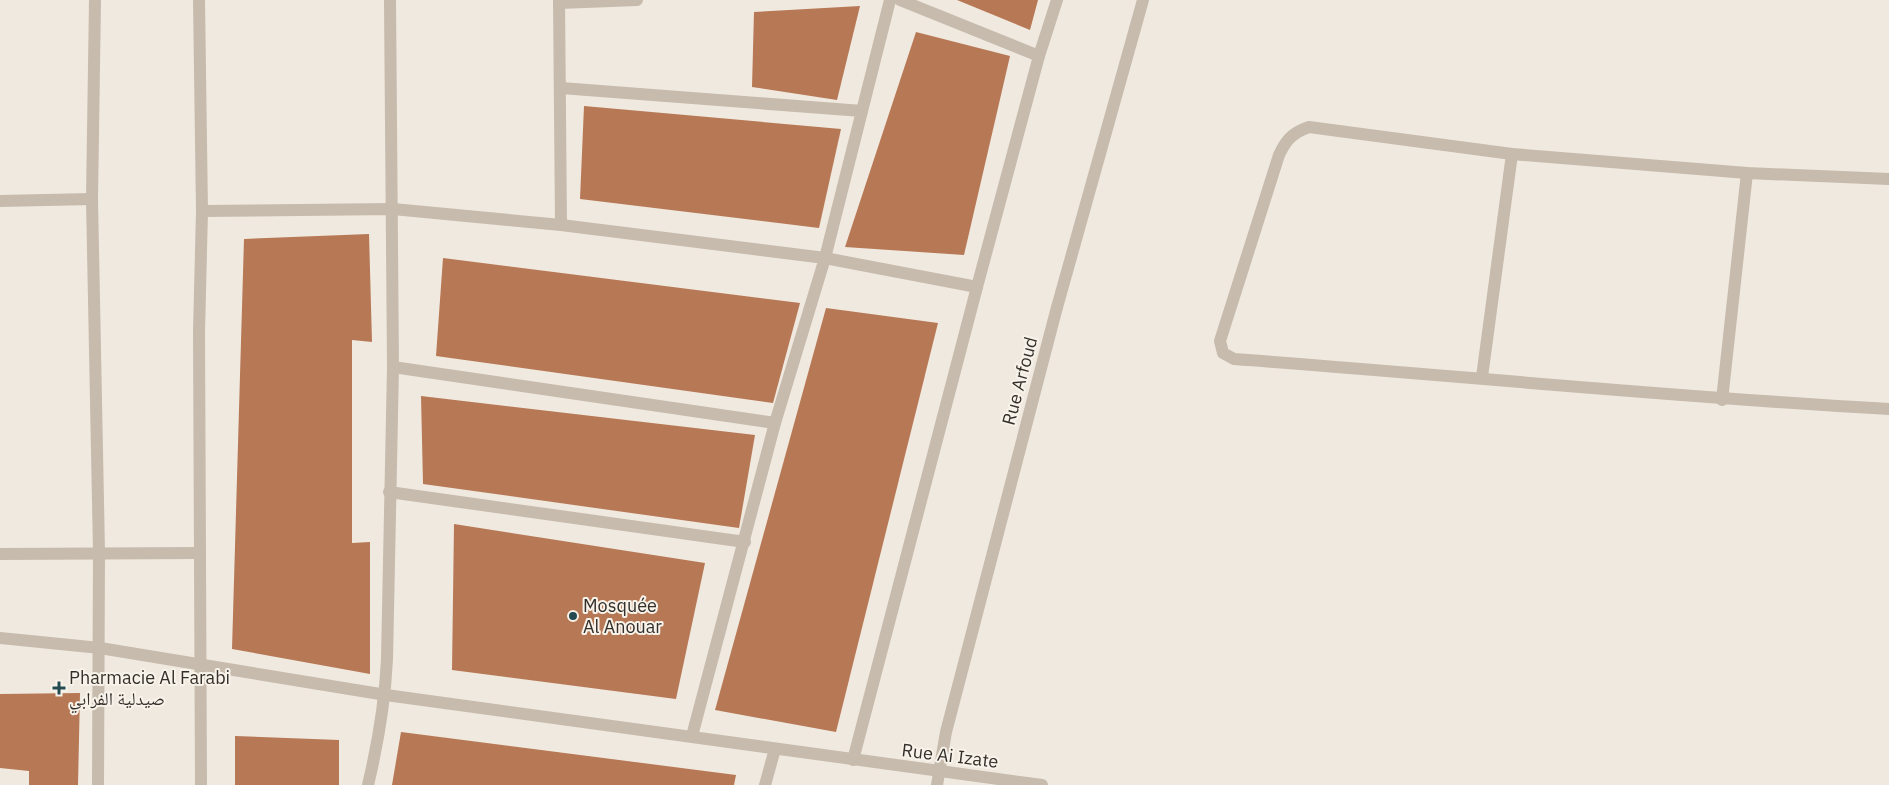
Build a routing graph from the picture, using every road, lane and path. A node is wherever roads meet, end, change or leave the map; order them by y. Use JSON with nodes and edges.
{"nodes":[{"id":1,"x":95,"y":0,"type":"edge"},
{"id":2,"x":199,"y":0,"type":"edge"},
{"id":3,"x":390,"y":0,"type":"edge"},
{"id":4,"x":636,"y":0,"type":"edge"},
{"id":5,"x":890,"y":0,"type":"edge"},
{"id":6,"x":900,"y":0,"type":"edge"},
{"id":7,"x":1057,"y":0,"type":"edge"},
{"id":8,"x":1143,"y":0,"type":"edge"},
{"id":9,"x":559,"y":2,"type":"edge"},
{"id":10,"x":1039,"y":56,"type":"junction"},
{"id":11,"x":561,"y":88,"type":"junction"},
{"id":12,"x":862,"y":111,"type":"junction"},
{"id":13,"x":1512,"y":154,"type":"junction"},
{"id":14,"x":1747,"y":173,"type":"junction"},
{"id":15,"x":1889,"y":179,"type":"edge"},
{"id":16,"x":92,"y":200,"type":"junction"},
{"id":17,"x":0,"y":201,"type":"edge"},
{"id":18,"x":393,"y":209,"type":"junction"},
{"id":19,"x":202,"y":211,"type":"junction"},
{"id":20,"x":562,"y":225,"type":"junction"},
{"id":21,"x":825,"y":258,"type":"junction"},
{"id":22,"x":977,"y":287,"type":"junction"},
{"id":23,"x":393,"y":367,"type":"junction"},
{"id":24,"x":1482,"y":378,"type":"junction"},
{"id":25,"x":1722,"y":400,"type":"junction"},
{"id":26,"x":1889,"y":409,"type":"edge"},
{"id":27,"x":775,"y":423,"type":"junction"},
{"id":28,"x":389,"y":492,"type":"junction"},
{"id":29,"x":745,"y":542,"type":"junction"},
{"id":30,"x":99,"y":552,"type":"junction"},
{"id":31,"x":200,"y":553,"type":"junction"},
{"id":32,"x":0,"y":554,"type":"edge"},
{"id":33,"x":0,"y":638,"type":"edge"},
{"id":34,"x":100,"y":648,"type":"junction"},
{"id":35,"x":202,"y":664,"type":"junction"},
{"id":36,"x":386,"y":696,"type":"junction"},
{"id":37,"x":692,"y":736,"type":"junction"},
{"id":38,"x":775,"y":749,"type":"junction"},
{"id":39,"x":853,"y":760,"type":"junction"},
{"id":40,"x":938,"y":779,"type":"edge"},
{"id":41,"x":98,"y":785,"type":"edge"},
{"id":42,"x":202,"y":785,"type":"edge"},
{"id":43,"x":368,"y":785,"type":"edge"},
{"id":44,"x":765,"y":785,"type":"edge"},
{"id":45,"x":1042,"y":785,"type":"edge"}],
"edges":[{"from":1,"to":16,"type":"street"},
{"from":2,"to":19,"type":"street"},
{"from":3,"to":18,"type":"street"},
{"from":4,"to":9,"type":"street"},
{"from":5,"to":12,"type":"street"},
{"from":6,"to":10,"type":"street"},
{"from":7,"to":10,"type":"street"},
{"from":8,"to":40,"type":"street","name":"Rue Arfoud"},
{"from":9,"to":11,"type":"street"},
{"from":10,"to":22,"type":"street"},
{"from":11,"to":12,"type":"street"},
{"from":11,"to":20,"type":"street"},
{"from":12,"to":21,"type":"street"},
{"from":13,"to":14,"type":"street"},
{"from":13,"to":24,"type":"street"},
{"from":13,"to":24,"type":"street"},
{"from":14,"to":15,"type":"street"},
{"from":14,"to":25,"type":"street"},
{"from":16,"to":17,"type":"street"},
{"from":16,"to":30,"type":"street"},
{"from":18,"to":19,"type":"street"},
{"from":18,"to":20,"type":"street"},
{"from":18,"to":23,"type":"street"},
{"from":19,"to":31,"type":"street"},
{"from":20,"to":21,"type":"street"},
{"from":21,"to":22,"type":"street"},
{"from":21,"to":27,"type":"street"},
{"from":22,"to":39,"type":"street"},
{"from":23,"to":27,"type":"street"},
{"from":23,"to":28,"type":"street"},
{"from":24,"to":25,"type":"street"},
{"from":25,"to":26,"type":"street"},
{"from":27,"to":29,"type":"street"},
{"from":28,"to":29,"type":"street"},
{"from":28,"to":36,"type":"street"},
{"from":29,"to":37,"type":"street"},
{"from":30,"to":31,"type":"street"},
{"from":30,"to":32,"type":"street"},
{"from":30,"to":34,"type":"street"},
{"from":31,"to":35,"type":"street"},
{"from":33,"to":34,"type":"street","name":"Rue Ai Izate"},
{"from":34,"to":35,"type":"street","name":"Rue Ai Izate"},
{"from":34,"to":41,"type":"street"},
{"from":35,"to":36,"type":"street","name":"Rue Ai Izate"},
{"from":35,"to":42,"type":"street"},
{"from":36,"to":37,"type":"street","name":"Rue Ai Izate"},
{"from":36,"to":43,"type":"street"},
{"from":37,"to":38,"type":"street","name":"Rue Ai Izate"},
{"from":38,"to":39,"type":"street","name":"Rue Ai Izate"},
{"from":38,"to":44,"type":"street"},
{"from":39,"to":40,"type":"street","name":"Rue Ai Izate"},
{"from":40,"to":45,"type":"street","name":"Rue Ai Izate"}]}
